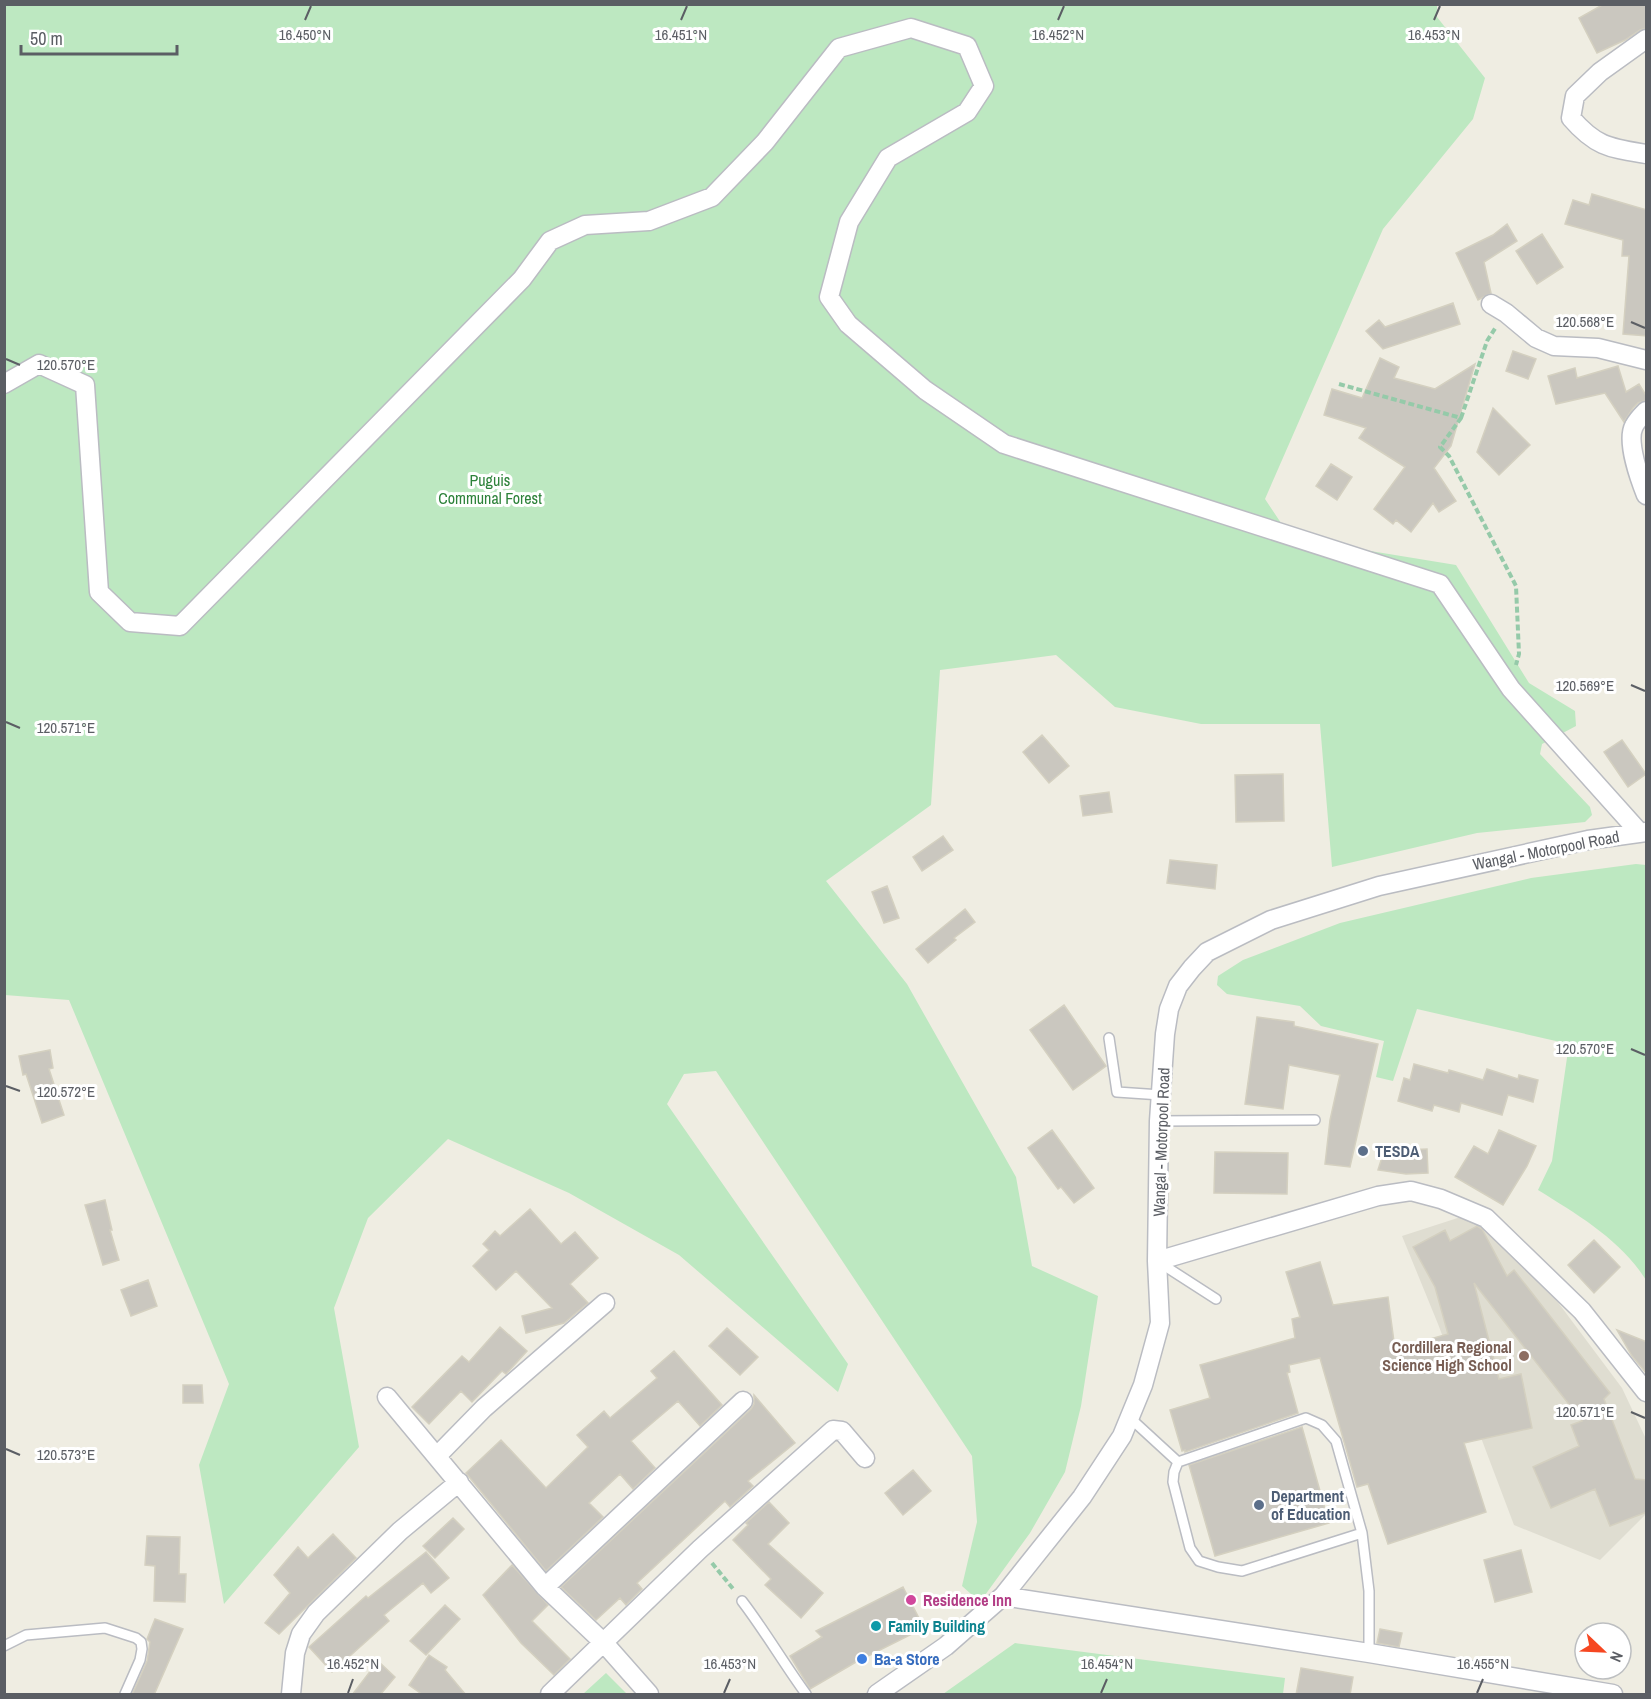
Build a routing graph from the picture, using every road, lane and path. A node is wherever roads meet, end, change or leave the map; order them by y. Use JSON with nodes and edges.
{"nodes":[{"id":1,"x":1647,"y":39,"type":"edge"},
{"id":2,"x":1647,"y":154,"type":"edge"},
{"id":3,"x":1499,"y":308,"type":"joint"},
{"id":4,"x":1647,"y":360,"type":"edge"},
{"id":5,"x":4,"y":384,"type":"edge"},
{"id":6,"x":1339,"y":384,"type":"dead end"},
{"id":7,"x":1647,"y":411,"type":"edge"},
{"id":8,"x":1461,"y":418,"type":"junction"},
{"id":9,"x":1647,"y":495,"type":"edge"},
{"id":10,"x":1511,"y":689,"type":"junction"},
{"id":11,"x":1643,"y":832,"type":"edge"},
{"id":12,"x":1108,"y":1038,"type":"dead end"},
{"id":13,"x":1161,"y":1095,"type":"junction"},
{"id":14,"x":1316,"y":1120,"type":"dead end"},
{"id":15,"x":1159,"y":1121,"type":"junction"},
{"id":16,"x":1157,"y":1261,"type":"junction"},
{"id":17,"x":1216,"y":1299,"type":"dead end"},
{"id":18,"x":605,"y":1303,"type":"dead end"},
{"id":19,"x":1647,"y":1392,"type":"edge"},
{"id":20,"x":387,"y":1396,"type":"dead end"},
{"id":21,"x":743,"y":1401,"type":"dead end"},
{"id":22,"x":1130,"y":1418,"type":"junction"},
{"id":23,"x":437,"y":1456,"type":"junction"},
{"id":24,"x":865,"y":1458,"type":"dead end"},
{"id":25,"x":1178,"y":1462,"type":"junction"},
{"id":26,"x":459,"y":1482,"type":"junction"},
{"id":27,"x":1362,"y":1533,"type":"junction"},
{"id":28,"x":700,"y":1549,"type":"junction"},
{"id":29,"x":545,"y":1587,"type":"junction"},
{"id":30,"x":1003,"y":1596,"type":"junction"},
{"id":31,"x":742,"y":1601,"type":"joint"},
{"id":32,"x":604,"y":1643,"type":"junction"},
{"id":33,"x":4,"y":1646,"type":"edge"},
{"id":34,"x":1369,"y":1653,"type":"junction"},
{"id":35,"x":125,"y":1695,"type":"edge"},
{"id":36,"x":291,"y":1695,"type":"edge"},
{"id":37,"x":550,"y":1695,"type":"edge"},
{"id":38,"x":649,"y":1695,"type":"edge"},
{"id":39,"x":806,"y":1695,"type":"edge"},
{"id":40,"x":877,"y":1695,"type":"edge"},
{"id":41,"x":1613,"y":1695,"type":"edge"}],
"edges":[{"from":1,"to":2,"type":"street"},
{"from":3,"to":4,"type":"street"},
{"from":3,"to":8,"type":"path"},
{"from":5,"to":10,"type":"street"},
{"from":6,"to":8,"type":"path"},
{"from":7,"to":9,"type":"street"},
{"from":8,"to":10,"type":"path"},
{"from":10,"to":11,"type":"street"},
{"from":11,"to":13,"type":"street","name":"Wangal - Motorpool Road"},
{"from":12,"to":13,"type":"lane"},
{"from":13,"to":15,"type":"street","name":"Wangal - Motorpool Road"},
{"from":14,"to":15,"type":"lane"},
{"from":15,"to":16,"type":"street","name":"Wangal - Motorpool Road"},
{"from":16,"to":17,"type":"lane"},
{"from":16,"to":19,"type":"street"},
{"from":16,"to":22,"type":"street","name":"Wangal - Motorpool Road"},
{"from":18,"to":23,"type":"street"},
{"from":20,"to":23,"type":"street"},
{"from":21,"to":29,"type":"street"},
{"from":22,"to":25,"type":"lane"},
{"from":22,"to":30,"type":"street","name":"Wangal - Motorpool Road"},
{"from":23,"to":26,"type":"street"},
{"from":24,"to":28,"type":"street"},
{"from":25,"to":27,"type":"lane"},
{"from":25,"to":27,"type":"lane"},
{"from":26,"to":29,"type":"street"},
{"from":26,"to":36,"type":"street"},
{"from":27,"to":34,"type":"lane"},
{"from":28,"to":31,"type":"path"},
{"from":28,"to":32,"type":"street"},
{"from":29,"to":32,"type":"street"},
{"from":30,"to":34,"type":"street"},
{"from":30,"to":40,"type":"street","name":"Wangal - Motorpool Road"},
{"from":31,"to":39,"type":"lane"},
{"from":32,"to":37,"type":"street"},
{"from":32,"to":38,"type":"street"},
{"from":33,"to":35,"type":"lane"},
{"from":34,"to":41,"type":"street"}]}
